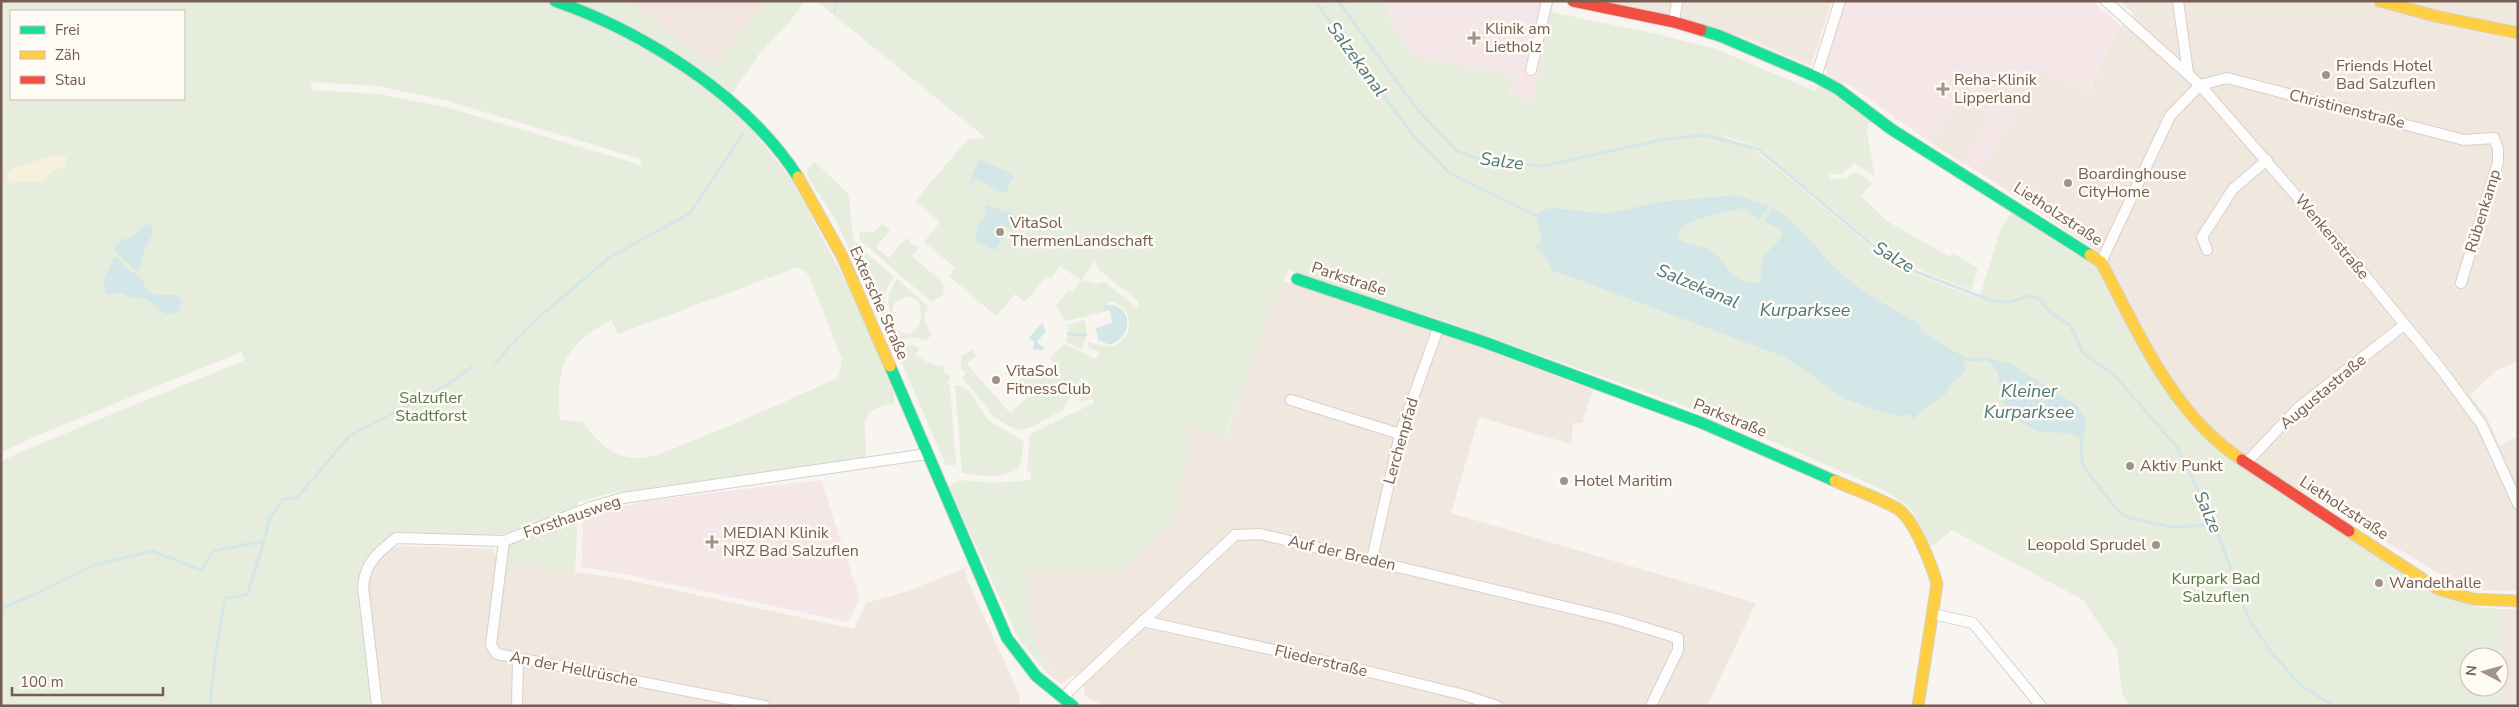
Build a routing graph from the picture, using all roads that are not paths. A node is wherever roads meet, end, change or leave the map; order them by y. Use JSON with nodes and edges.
{"nodes":[{"id":1,"x":555,"y":1,"type":"edge"},
{"id":2,"x":1546,"y":1,"type":"edge"},
{"id":3,"x":1573,"y":1,"type":"edge"},
{"id":4,"x":1677,"y":1,"type":"edge"},
{"id":5,"x":1840,"y":1,"type":"edge"},
{"id":6,"x":2106,"y":1,"type":"edge"},
{"id":7,"x":2178,"y":1,"type":"edge"},
{"id":8,"x":2380,"y":1,"type":"edge"},
{"id":9,"x":1674,"y":22,"type":"junction"},
{"id":10,"x":2518,"y":32,"type":"edge"},
{"id":11,"x":1531,"y":70,"type":"dead end"},
{"id":12,"x":2188,"y":73,"type":"junction"},
{"id":13,"x":1816,"y":77,"type":"junction"},
{"id":14,"x":2200,"y":85,"type":"junction"},
{"id":15,"x":2494,"y":138,"type":"joint"},
{"id":16,"x":2267,"y":160,"type":"junction"},
{"id":17,"x":2207,"y":250,"type":"dead end"},
{"id":18,"x":2102,"y":262,"type":"junction"},
{"id":19,"x":1297,"y":279,"type":"dead end"},
{"id":20,"x":2461,"y":283,"type":"dead end"},
{"id":21,"x":2404,"y":325,"type":"junction"},
{"id":22,"x":1439,"y":326,"type":"junction"},
{"id":23,"x":1291,"y":400,"type":"dead end"},
{"id":24,"x":1400,"y":434,"type":"junction"},
{"id":25,"x":927,"y":454,"type":"junction"},
{"id":26,"x":2246,"y":463,"type":"junction"},
{"id":27,"x":2518,"y":504,"type":"edge"},
{"id":28,"x":504,"y":541,"type":"junction"},
{"id":29,"x":1372,"y":560,"type":"junction"},
{"id":30,"x":2518,"y":601,"type":"edge"},
{"id":31,"x":1933,"y":614,"type":"junction"},
{"id":32,"x":1143,"y":620,"type":"junction"},
{"id":33,"x":518,"y":658,"type":"junction"},
{"id":34,"x":1063,"y":699,"type":"junction"},
{"id":35,"x":728,"y":702,"type":"edge"},
{"id":36,"x":377,"y":706,"type":"edge"},
{"id":37,"x":517,"y":706,"type":"edge"},
{"id":38,"x":765,"y":706,"type":"edge"},
{"id":39,"x":1073,"y":706,"type":"edge"},
{"id":40,"x":1497,"y":706,"type":"edge"},
{"id":41,"x":1650,"y":706,"type":"edge"},
{"id":42,"x":1918,"y":706,"type":"edge"},
{"id":43,"x":2041,"y":706,"type":"edge"}],
"edges":[{"from":1,"to":25,"type":"street","name":"Extersche Straße"},
{"from":2,"to":11,"type":"street"},
{"from":3,"to":9,"type":"street","name":"Lietholzstraße"},
{"from":4,"to":9,"type":"street"},
{"from":5,"to":13,"type":"street"},
{"from":6,"to":12,"type":"street","name":"Wenkenstraße"},
{"from":7,"to":12,"type":"street"},
{"from":8,"to":10,"type":"street"},
{"from":9,"to":13,"type":"street","name":"Lietholzstraße"},
{"from":12,"to":14,"type":"street","name":"Wenkenstraße"},
{"from":13,"to":18,"type":"street","name":"Lietholzstraße"},
{"from":14,"to":15,"type":"street","name":"Christinenstraße"},
{"from":14,"to":16,"type":"street","name":"Wenkenstraße"},
{"from":14,"to":18,"type":"street"},
{"from":15,"to":20,"type":"street","name":"Rübenkamp"},
{"from":16,"to":17,"type":"street"},
{"from":16,"to":21,"type":"street","name":"Wenkenstraße"},
{"from":18,"to":26,"type":"street","name":"Lietholzstraße"},
{"from":19,"to":22,"type":"street","name":"Parkstraße"},
{"from":21,"to":26,"type":"street","name":"Augustastraße"},
{"from":21,"to":27,"type":"street","name":"Wenkenstraße"},
{"from":22,"to":24,"type":"street","name":"Lerchenpfad"},
{"from":22,"to":31,"type":"street","name":"Parkstraße"},
{"from":23,"to":24,"type":"street"},
{"from":24,"to":29,"type":"street","name":"Lerchenpfad"},
{"from":25,"to":28,"type":"street","name":"Forsthausweg"},
{"from":25,"to":34,"type":"street","name":"Extersche Straße"},
{"from":26,"to":30,"type":"street","name":"Lietholzstraße"},
{"from":28,"to":33,"type":"street","name":"An der Hellrüsche"},
{"from":28,"to":36,"type":"street","name":"Forsthausweg"},
{"from":29,"to":32,"type":"street","name":"Auf der Breden"},
{"from":29,"to":41,"type":"street","name":"Auf der Breden"},
{"from":31,"to":42,"type":"street","name":"Parkstraße"},
{"from":31,"to":43,"type":"street"},
{"from":32,"to":34,"type":"street","name":"Auf der Breden"},
{"from":32,"to":40,"type":"street","name":"Fliederstraße"},
{"from":33,"to":35,"type":"street","name":"An der Hellrüsche"},
{"from":33,"to":37,"type":"street"},
{"from":34,"to":39,"type":"street","name":"Extersche Straße"},
{"from":35,"to":38,"type":"street","name":"An der Hellrüsche"}]}
